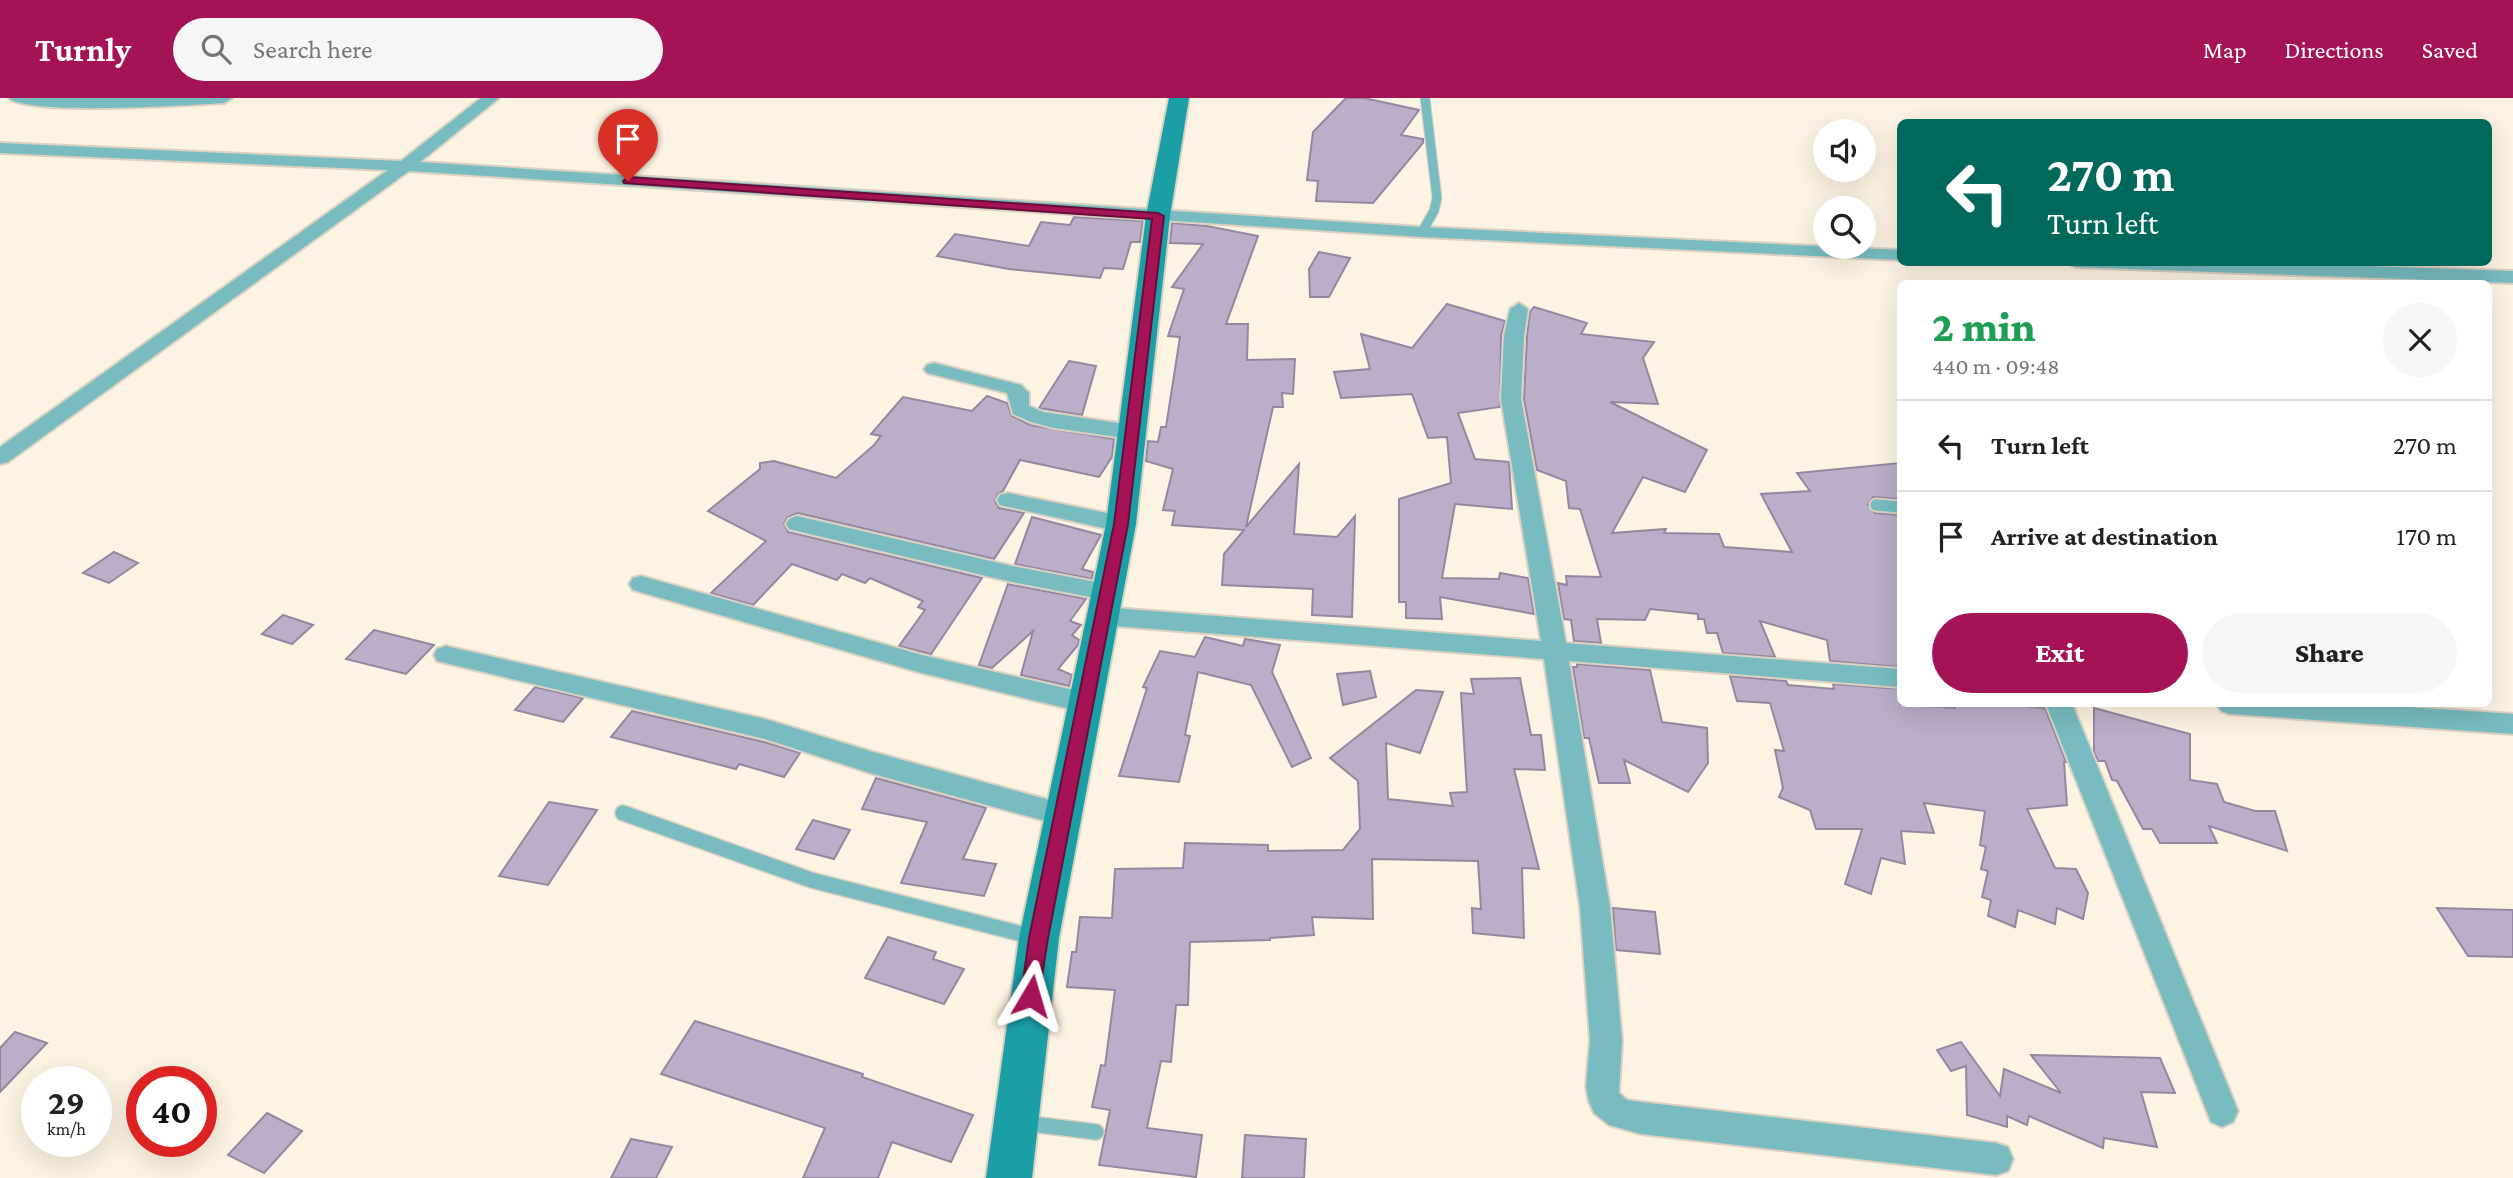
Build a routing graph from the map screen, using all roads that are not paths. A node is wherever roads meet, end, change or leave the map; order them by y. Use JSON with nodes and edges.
{"nodes":[{"id":1,"x":17,"y":98,"type":"edge"},
{"id":2,"x":224,"y":98,"type":"edge"},
{"id":3,"x":491,"y":98,"type":"edge"},
{"id":4,"x":1179,"y":98,"type":"edge"},
{"id":5,"x":1425,"y":98,"type":"edge"},
{"id":6,"x":0,"y":148,"type":"edge"},
{"id":7,"x":405,"y":166,"type":"junction"},
{"id":8,"x":1158,"y":216,"type":"junction"},
{"id":9,"x":1422,"y":232,"type":"junction"},
{"id":10,"x":1897,"y":255,"type":"edge"},
{"id":11,"x":2192,"y":266,"type":"edge"},
{"id":12,"x":2513,"y":277,"type":"edge"},
{"id":13,"x":1518,"y":309,"type":"dead end"},
{"id":14,"x":934,"y":369,"type":"dead end"},
{"id":15,"x":1132,"y":432,"type":"junction"},
{"id":16,"x":0,"y":457,"type":"edge"},
{"id":17,"x":1007,"y":500,"type":"dead end"},
{"id":18,"x":1876,"y":505,"type":"dead end"},
{"id":19,"x":1897,"y":507,"type":"edge"},
{"id":20,"x":797,"y":524,"type":"dead end"},
{"id":21,"x":1121,"y":524,"type":"junction"},
{"id":22,"x":641,"y":584,"type":"dead end"},
{"id":23,"x":1104,"y":604,"type":"junction"},
{"id":24,"x":1555,"y":650,"type":"junction"},
{"id":25,"x":446,"y":655,"type":"dead end"},
{"id":26,"x":1897,"y":678,"type":"edge"},
{"id":27,"x":1086,"y":703,"type":"junction"},
{"id":28,"x":2060,"y":707,"type":"edge"},
{"id":29,"x":2272,"y":707,"type":"edge"},
{"id":30,"x":2513,"y":724,"type":"edge"},
{"id":31,"x":623,"y":813,"type":"dead end"},
{"id":32,"x":1063,"y":815,"type":"junction"},
{"id":33,"x":1039,"y":938,"type":"junction"},
{"id":34,"x":2222,"y":1111,"type":"dead end"},
{"id":35,"x":1016,"y":1122,"type":"junction"},
{"id":36,"x":1096,"y":1132,"type":"dead end"},
{"id":37,"x":1996,"y":1159,"type":"dead end"},
{"id":38,"x":1009,"y":1178,"type":"edge"}],
"edges":[{"from":1,"to":2,"type":"street"},
{"from":3,"to":7,"type":"street"},
{"from":4,"to":8,"type":"street"},
{"from":5,"to":9,"type":"lane"},
{"from":6,"to":7,"type":"street"},
{"from":7,"to":8,"type":"street"},
{"from":7,"to":16,"type":"street"},
{"from":8,"to":9,"type":"street"},
{"from":8,"to":15,"type":"street"},
{"from":9,"to":10,"type":"street"},
{"from":11,"to":12,"type":"street"},
{"from":13,"to":24,"type":"street"},
{"from":14,"to":15,"type":"street"},
{"from":15,"to":21,"type":"street"},
{"from":17,"to":21,"type":"street"},
{"from":18,"to":19,"type":"lane"},
{"from":20,"to":23,"type":"street"},
{"from":21,"to":23,"type":"street"},
{"from":22,"to":27,"type":"street"},
{"from":23,"to":24,"type":"street"},
{"from":23,"to":27,"type":"street"},
{"from":24,"to":26,"type":"street"},
{"from":24,"to":37,"type":"street"},
{"from":25,"to":32,"type":"street"},
{"from":27,"to":32,"type":"street"},
{"from":28,"to":34,"type":"street"},
{"from":29,"to":30,"type":"street"},
{"from":31,"to":33,"type":"lane"},
{"from":32,"to":33,"type":"street"},
{"from":33,"to":35,"type":"street"},
{"from":35,"to":36,"type":"lane"},
{"from":35,"to":38,"type":"street"}]}
